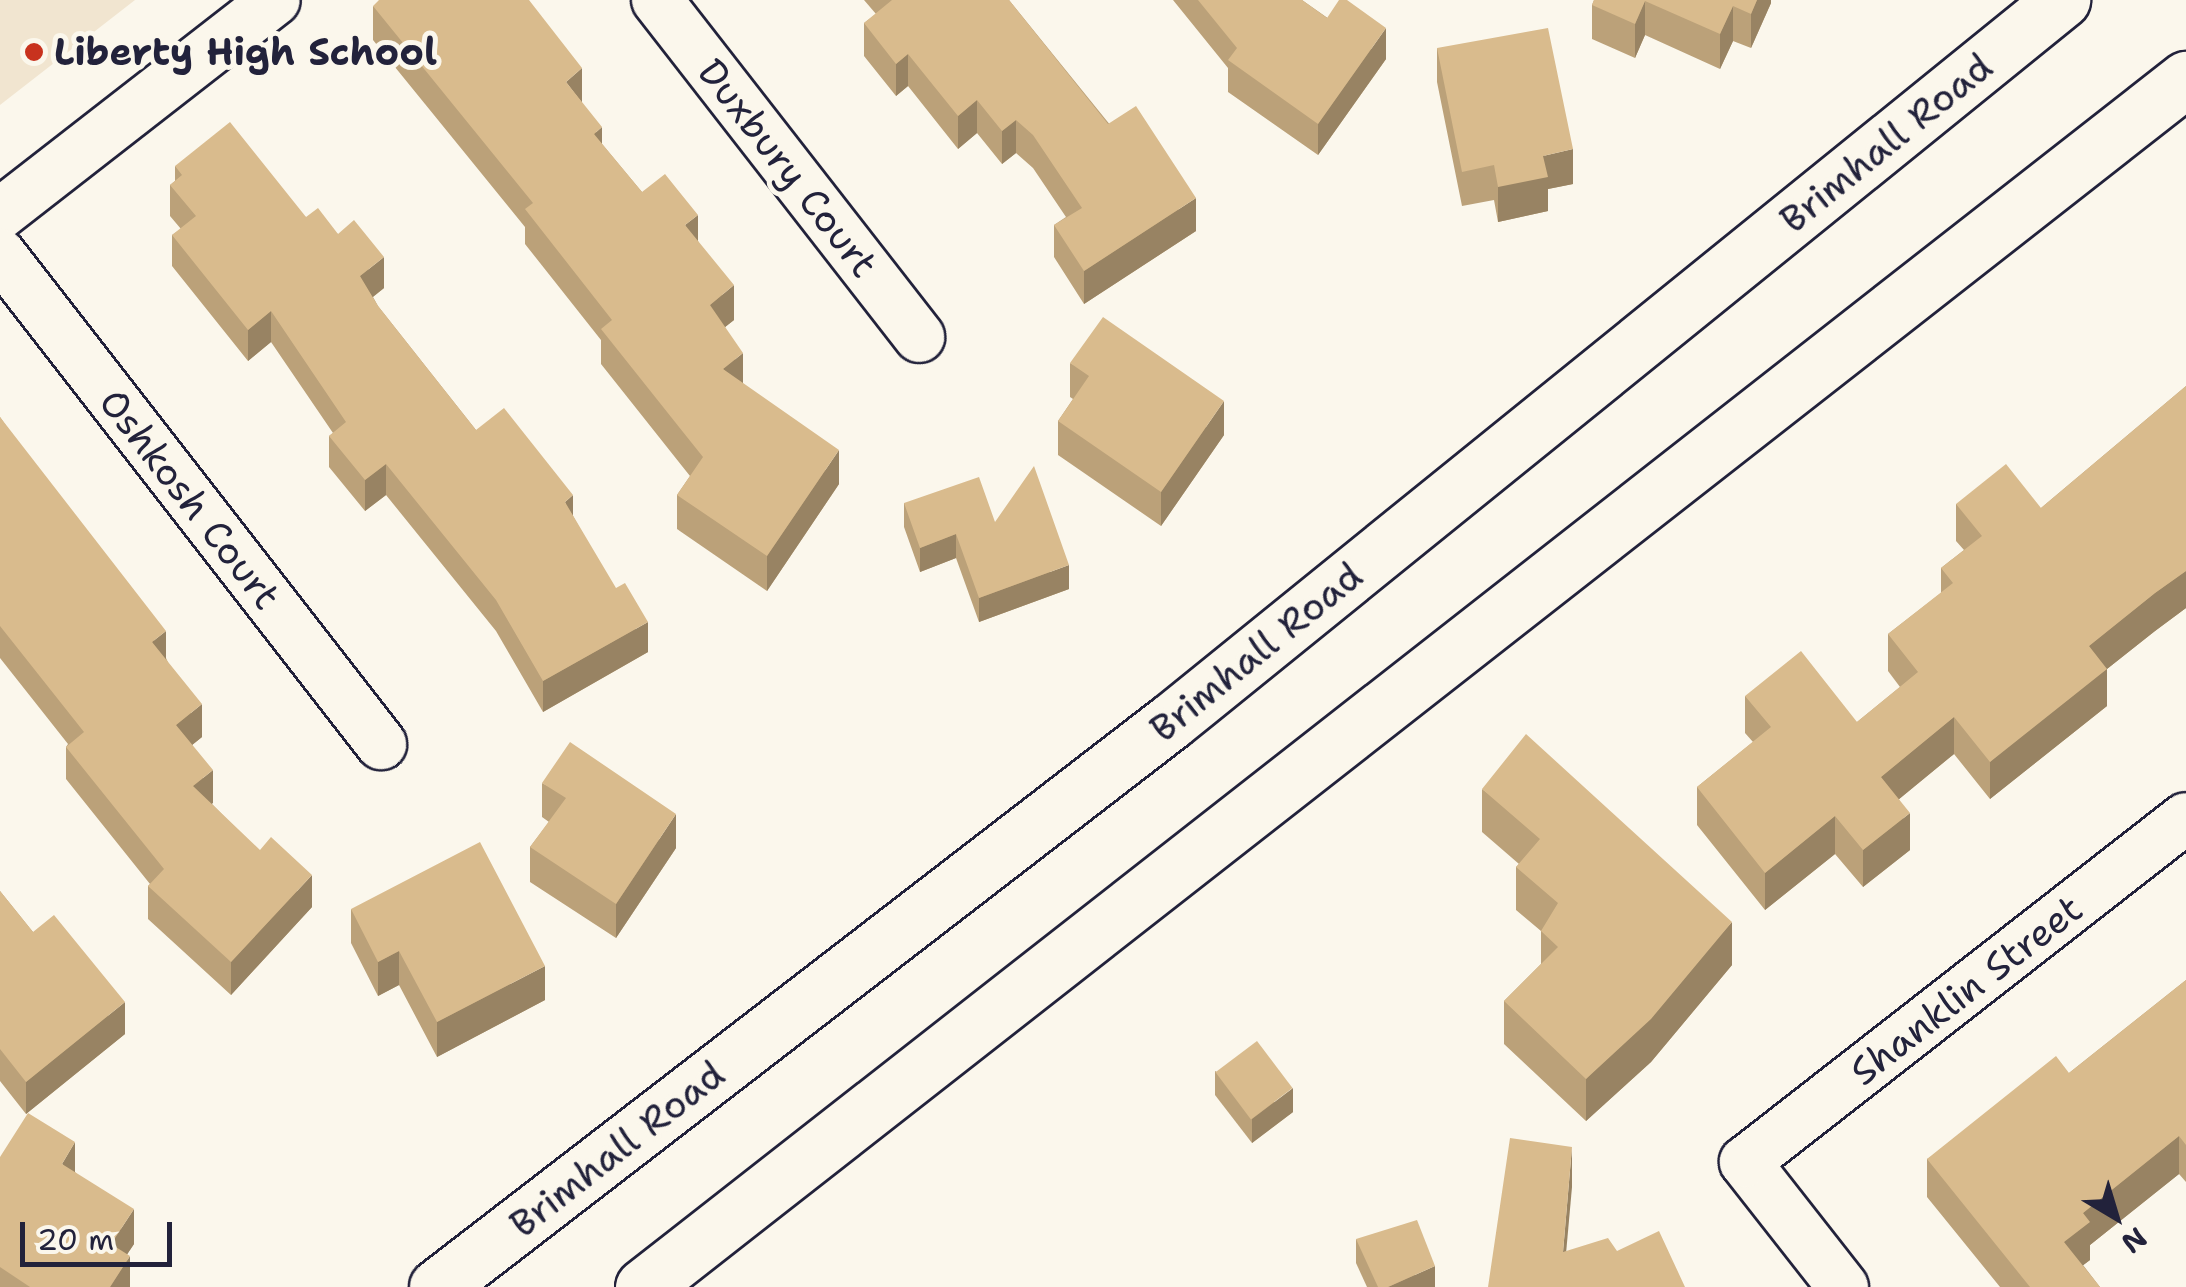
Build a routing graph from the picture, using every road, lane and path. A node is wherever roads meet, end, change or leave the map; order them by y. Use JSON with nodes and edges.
{"nodes":[{"id":1,"x":276,"y":0,"type":"edge"},
{"id":2,"x":657,"y":0,"type":"edge"},
{"id":3,"x":2062,"y":0,"type":"edge"},
{"id":4,"x":2186,"y":78,"type":"edge"},
{"id":5,"x":0,"y":214,"type":"edge"},
{"id":6,"x":0,"y":254,"type":"edge"},
{"id":7,"x":920,"y":337,"type":"dead end"},
{"id":8,"x":381,"y":744,"type":"dead end"},
{"id":9,"x":2186,"y":818,"type":"edge"},
{"id":10,"x":437,"y":1287,"type":"edge"},
{"id":11,"x":643,"y":1287,"type":"edge"},
{"id":12,"x":1843,"y":1287,"type":"edge"}],
"edges":[{"from":1,"to":5,"type":"street"},
{"from":2,"to":7,"type":"street","name":"Duxbury Court"},
{"from":3,"to":10,"type":"street","name":"Brimhall Road"},
{"from":4,"to":11,"type":"street"},
{"from":6,"to":8,"type":"street","name":"Oshkosh Court"},
{"from":9,"to":12,"type":"street","name":"Shanklin Street"}]}
